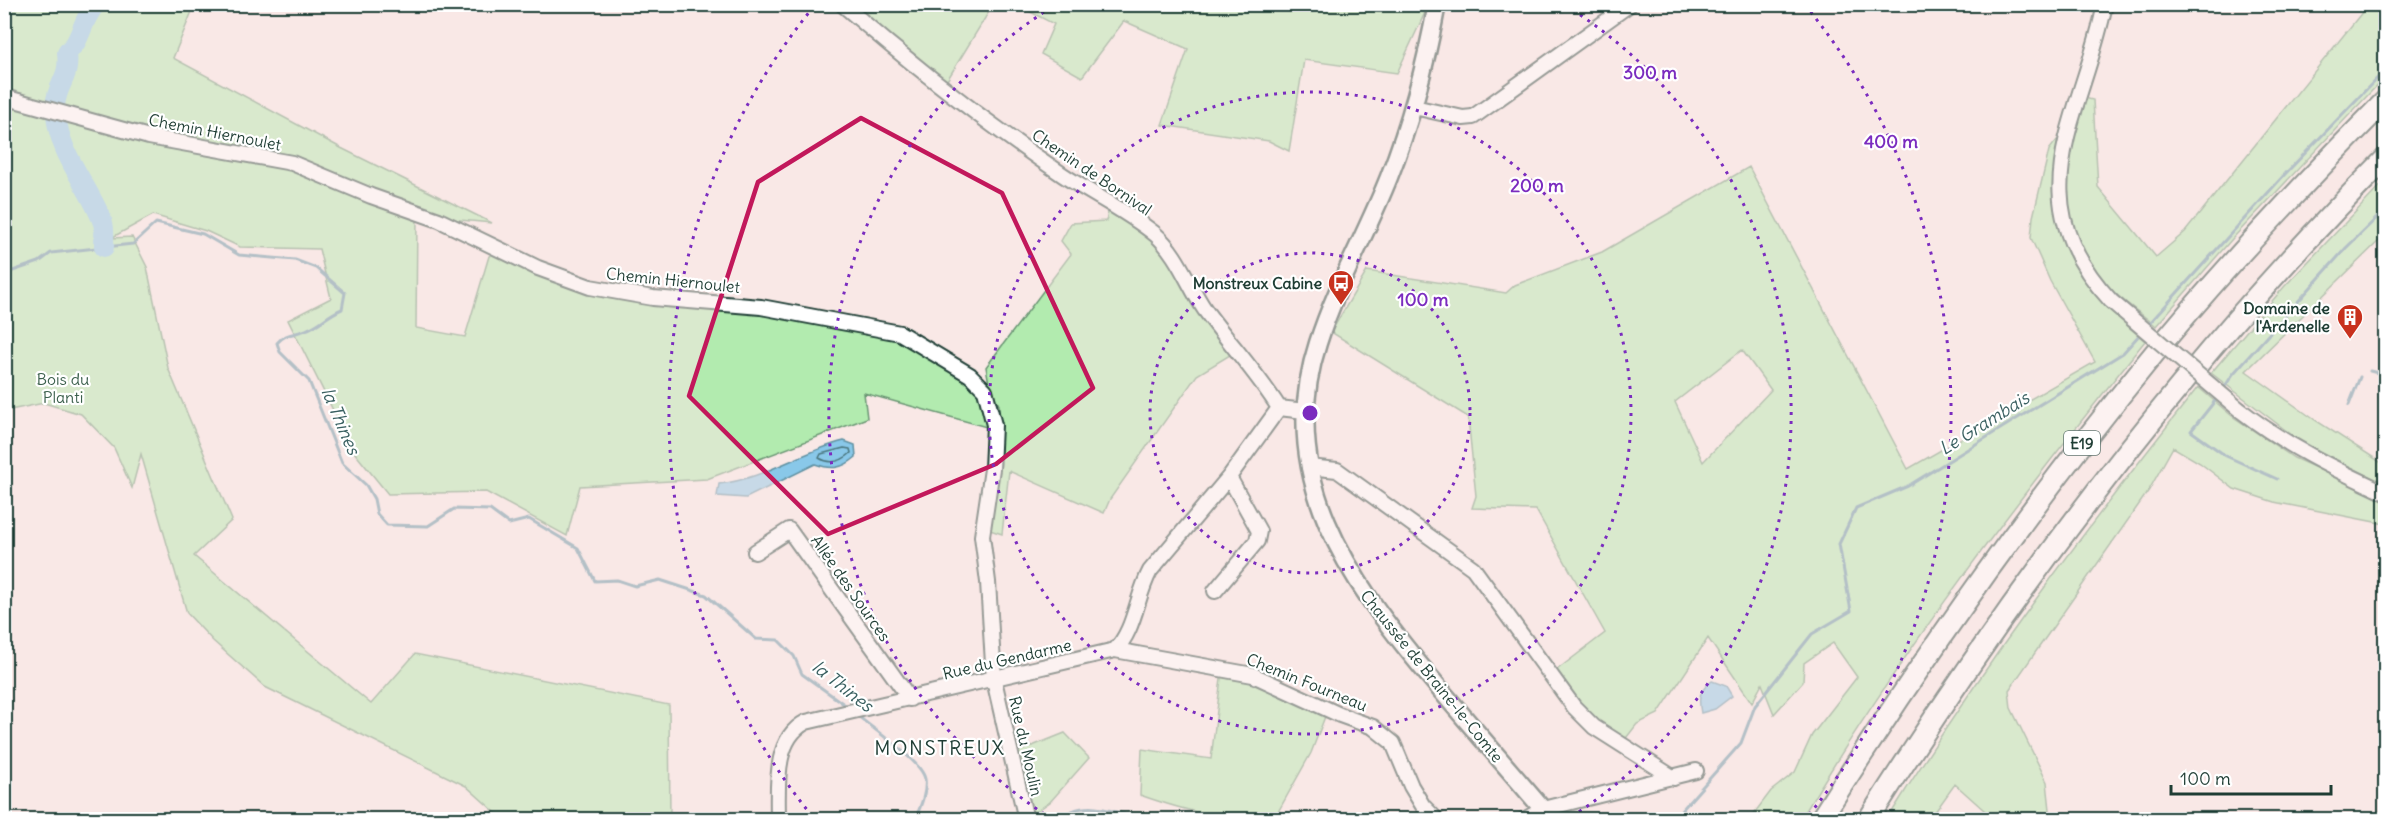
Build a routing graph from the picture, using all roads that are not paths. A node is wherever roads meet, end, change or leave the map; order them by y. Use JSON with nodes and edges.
{"nodes":[{"id":1,"x":842,"y":4,"type":"edge"},
{"id":2,"x":1437,"y":4,"type":"edge"},
{"id":3,"x":1630,"y":4,"type":"edge"},
{"id":4,"x":2105,"y":4,"type":"edge"},
{"id":5,"x":4,"y":97,"type":"edge"},
{"id":6,"x":2385,"y":100,"type":"edge"},
{"id":7,"x":1413,"y":106,"type":"junction"},
{"id":8,"x":2385,"y":158,"type":"edge"},
{"id":9,"x":1279,"y":408,"type":"junction"},
{"id":10,"x":1305,"y":411,"type":"junction"},
{"id":11,"x":1309,"y":467,"type":"junction"},
{"id":12,"x":1229,"y":477,"type":"junction"},
{"id":13,"x":2385,"y":493,"type":"edge"},
{"id":14,"x":755,"y":552,"type":"dead end"},
{"id":15,"x":1215,"y":591,"type":"dead end"},
{"id":16,"x":1115,"y":650,"type":"junction"},
{"id":17,"x":994,"y":680,"type":"junction"},
{"id":18,"x":910,"y":699,"type":"junction"},
{"id":19,"x":1696,"y":771,"type":"dead end"},
{"id":20,"x":1674,"y":778,"type":"junction"},
{"id":21,"x":1547,"y":814,"type":"edge"},
{"id":22,"x":778,"y":819,"type":"edge"},
{"id":23,"x":1026,"y":819,"type":"edge"},
{"id":24,"x":1437,"y":819,"type":"edge"},
{"id":25,"x":1524,"y":819,"type":"edge"},
{"id":26,"x":1820,"y":819,"type":"edge"},
{"id":27,"x":1868,"y":819,"type":"edge"}],
"edges":[{"from":1,"to":9,"type":"street","name":"Chemin de Bornival"},
{"from":2,"to":7,"type":"main road","name":"Chaussée de Braine-le-Comte"},
{"from":3,"to":7,"type":"street"},
{"from":4,"to":13,"type":"street","bridge":true},
{"from":5,"to":17,"type":"street","name":"Chemin Hiernoulet"},
{"from":6,"to":26,"type":"highway","number":"E19"},
{"from":7,"to":10,"type":"main road","name":"Chaussée de Braine-le-Comte"},
{"from":8,"to":27,"type":"highway","number":"E19"},
{"from":9,"to":10,"type":"street"},
{"from":9,"to":12,"type":"street"},
{"from":10,"to":11,"type":"main road","name":"Chaussée de Braine-le-Comte"},
{"from":11,"to":20,"type":"street"},
{"from":11,"to":21,"type":"main road","name":"Chaussée de Braine-le-Comte"},
{"from":12,"to":15,"type":"street"},
{"from":12,"to":16,"type":"street"},
{"from":14,"to":18,"type":"street","name":"Allée des Sources"},
{"from":16,"to":17,"type":"street","name":"Rue du Gendarme"},
{"from":16,"to":24,"type":"street","name":"Chemin Fourneau"},
{"from":17,"to":18,"type":"street","name":"Rue du Gendarme"},
{"from":17,"to":23,"type":"street","name":"Rue du Moulin"},
{"from":18,"to":22,"type":"street","name":"Rue du Gendarme"},
{"from":19,"to":20,"type":"street"},
{"from":20,"to":21,"type":"street"},
{"from":21,"to":25,"type":"street"}]}
